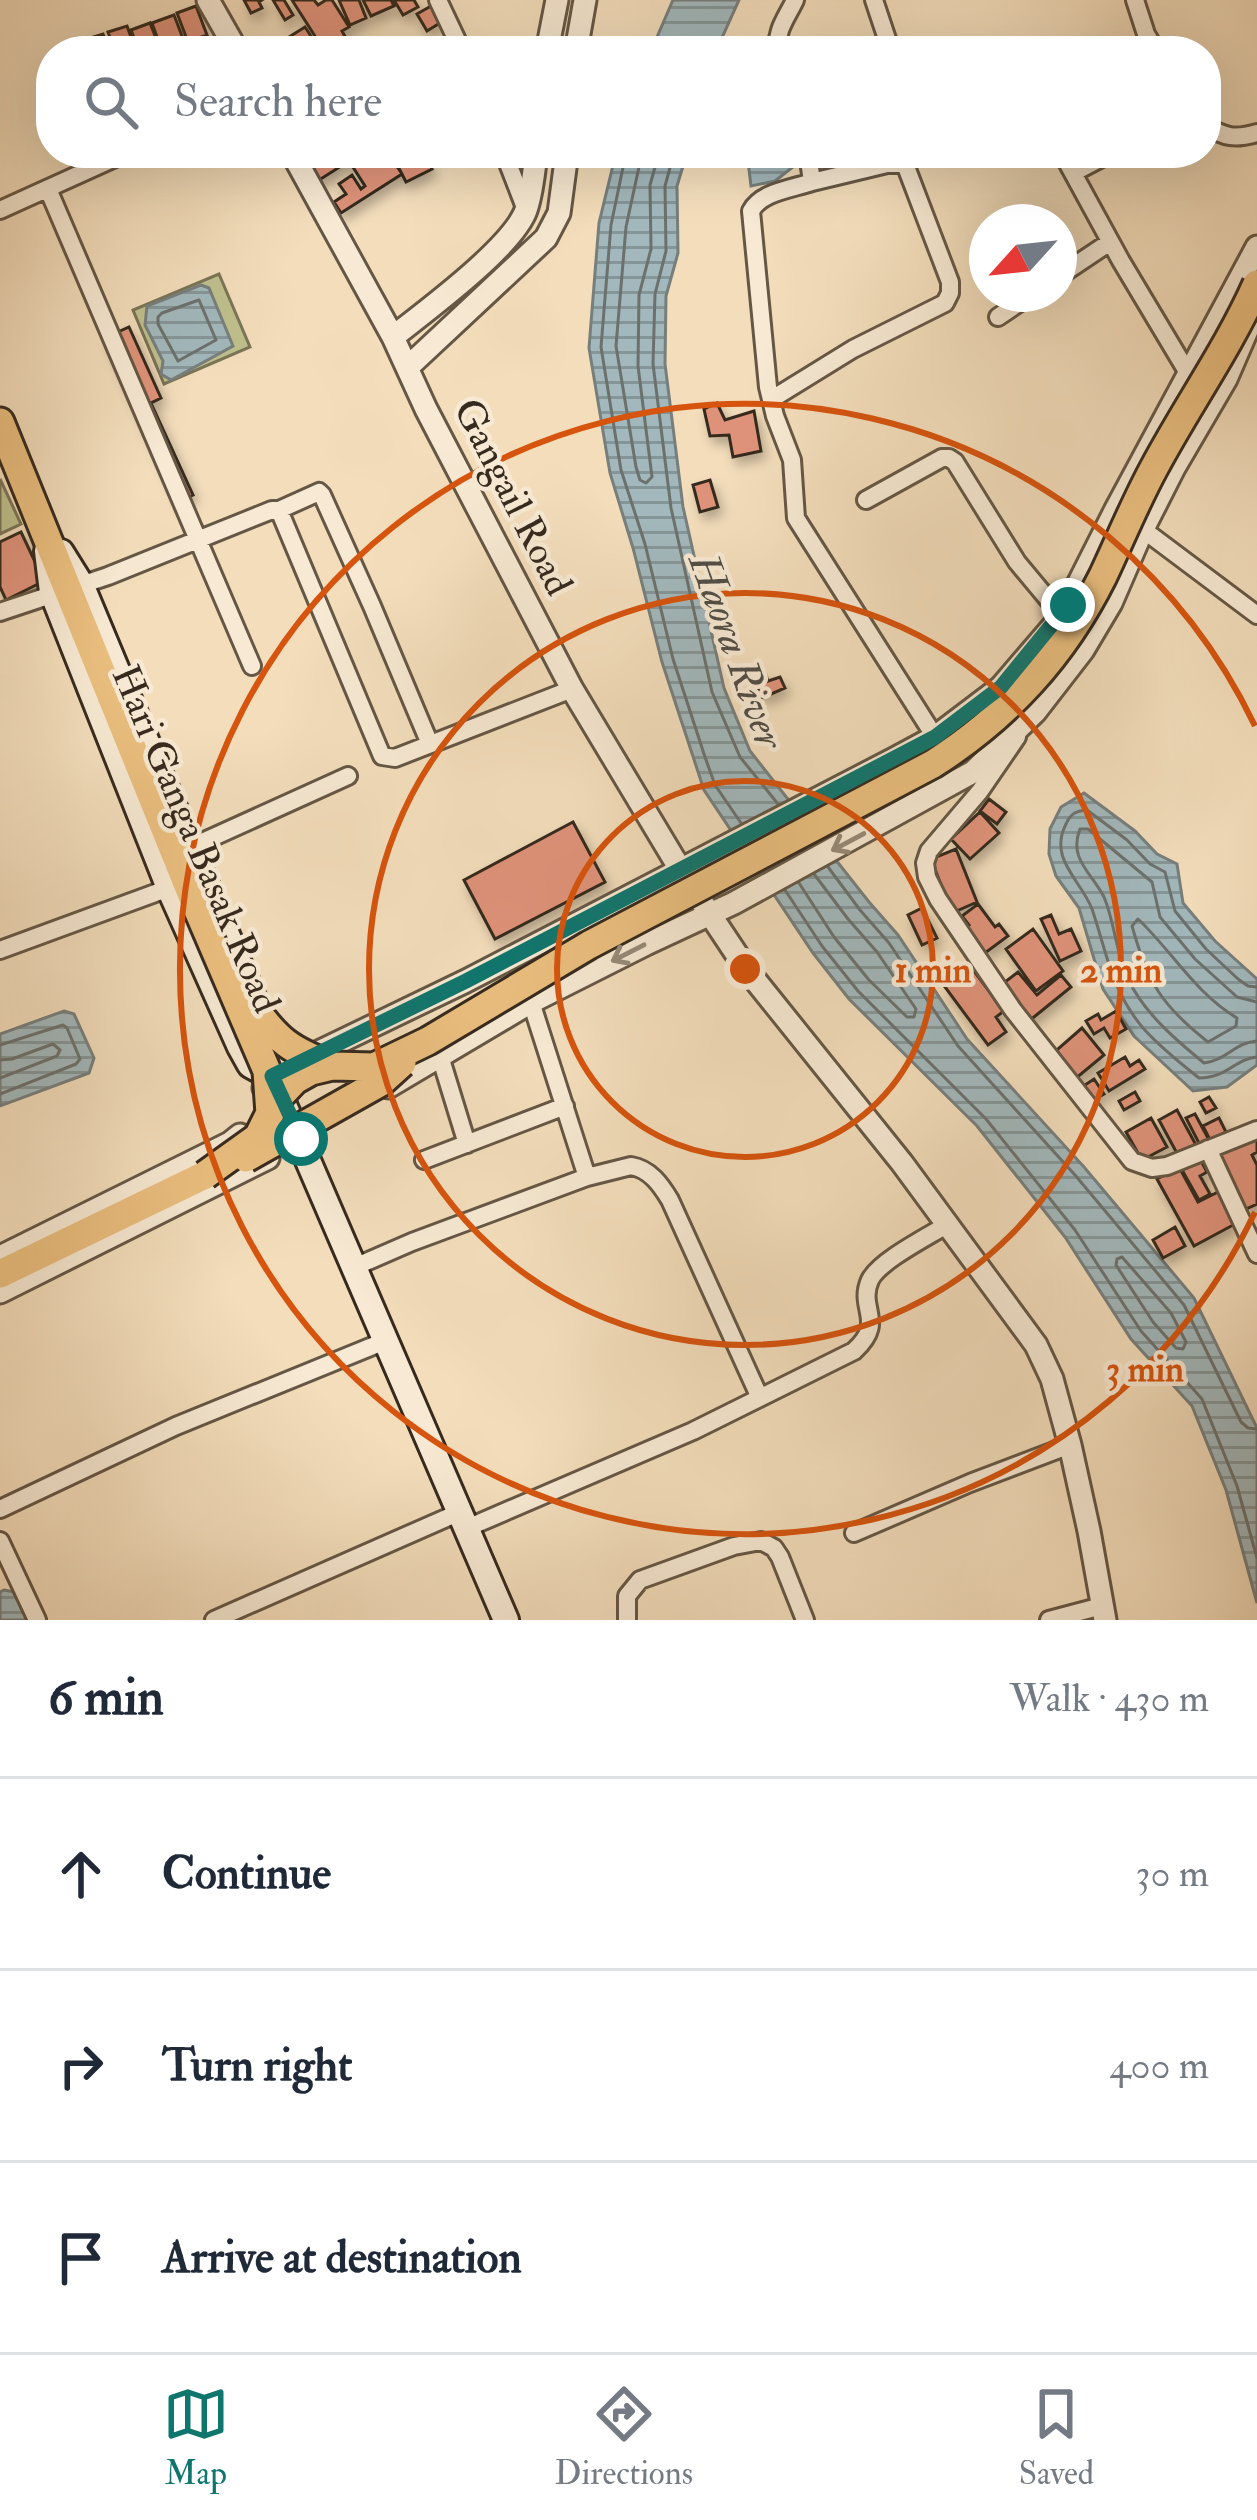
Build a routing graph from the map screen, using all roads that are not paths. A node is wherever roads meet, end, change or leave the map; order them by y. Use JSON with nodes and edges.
{"nodes":[{"id":1,"x":208,"y":0,"type":"edge"},
{"id":2,"x":438,"y":0,"type":"edge"},
{"id":3,"x":557,"y":0,"type":"edge"},
{"id":4,"x":585,"y":0,"type":"edge"},
{"id":5,"x":795,"y":0,"type":"edge"},
{"id":6,"x":874,"y":0,"type":"edge"},
{"id":7,"x":1135,"y":0,"type":"edge"},
{"id":8,"x":228,"y":36,"type":"edge"},
{"id":9,"x":455,"y":36,"type":"edge"},
{"id":10,"x":550,"y":36,"type":"edge"},
{"id":11,"x":579,"y":36,"type":"edge"},
{"id":12,"x":779,"y":36,"type":"edge"},
{"id":13,"x":886,"y":36,"type":"edge"},
{"id":14,"x":1147,"y":36,"type":"edge"},
{"id":15,"x":1257,"y":133,"type":"edge"},
{"id":16,"x":1221,"y":134,"type":"edge"},
{"id":17,"x":94,"y":168,"type":"edge"},
{"id":18,"x":300,"y":168,"type":"edge"},
{"id":19,"x":510,"y":168,"type":"edge"},
{"id":20,"x":533,"y":168,"type":"edge"},
{"id":21,"x":565,"y":168,"type":"edge"},
{"id":22,"x":810,"y":168,"type":"edge"},
{"id":23,"x":864,"y":168,"type":"edge"},
{"id":24,"x":908,"y":168,"type":"edge"},
{"id":25,"x":1070,"y":168,"type":"edge"},
{"id":26,"x":1082,"y":168,"type":"edge"},
{"id":27,"x":1073,"y":173,"type":"junction"},
{"id":28,"x":812,"y":182,"type":"junction"},
{"id":29,"x":48,"y":189,"type":"junction"},
{"id":30,"x":0,"y":210,"type":"edge"},
{"id":31,"x":526,"y":210,"type":"junction"},
{"id":32,"x":1110,"y":242,"type":"junction"},
{"id":33,"x":1257,"y":247,"type":"edge"},
{"id":34,"x":1077,"y":264,"type":"edge"},
{"id":35,"x":1257,"y":284,"type":"edge"},
{"id":36,"x":1257,"y":305,"type":"edge"},
{"id":37,"x":1006,"y":312,"type":"edge"},
{"id":38,"x":998,"y":317,"type":"dead end"},
{"id":39,"x":393,"y":337,"type":"junction"},
{"id":40,"x":408,"y":367,"type":"junction"},
{"id":41,"x":1188,"y":373,"type":"junction"},
{"id":42,"x":772,"y":400,"type":"junction"},
{"id":43,"x":0,"y":422,"type":"edge"},
{"id":44,"x":866,"y":500,"type":"dead end"},
{"id":45,"x":279,"y":510,"type":"junction"},
{"id":46,"x":1115,"y":511,"type":"junction"},
{"id":47,"x":1143,"y":529,"type":"junction"},
{"id":48,"x":197,"y":542,"type":"junction"},
{"id":49,"x":67,"y":588,"type":"junction"},
{"id":50,"x":0,"y":612,"type":"edge"},
{"id":51,"x":1257,"y":615,"type":"edge"},
{"id":52,"x":1062,"y":616,"type":"junction"},
{"id":53,"x":251,"y":666,"type":"dead end"},
{"id":54,"x":572,"y":688,"type":"junction"},
{"id":55,"x":1035,"y":712,"type":"junction"},
{"id":56,"x":935,"y":737,"type":"junction"},
{"id":57,"x":430,"y":744,"type":"junction"},
{"id":58,"x":348,"y":776,"type":"dead end"},
{"id":59,"x":189,"y":848,"type":"junction"},
{"id":60,"x":680,"y":869,"type":"junction"},
{"id":61,"x":169,"y":888,"type":"junction"},
{"id":62,"x":197,"y":908,"type":"junction"},
{"id":63,"x":710,"y":914,"type":"junction"},
{"id":64,"x":0,"y":950,"type":"edge"},
{"id":65,"x":531,"y":1002,"type":"junction"},
{"id":66,"x":434,"y":1048,"type":"junction"},
{"id":67,"x":332,"y":1066,"type":"junction"},
{"id":68,"x":272,"y":1076,"type":"junction"},
{"id":69,"x":565,"y":1106,"type":"junction"},
{"id":70,"x":270,"y":1114,"type":"junction"},
{"id":71,"x":1257,"y":1130,"type":"edge"},
{"id":72,"x":301,"y":1139,"type":"junction"},
{"id":73,"x":467,"y":1144,"type":"junction"},
{"id":74,"x":1208,"y":1149,"type":"junction"},
{"id":75,"x":424,"y":1160,"type":"dead end"},
{"id":76,"x":206,"y":1174,"type":"junction"},
{"id":77,"x":587,"y":1177,"type":"junction"},
{"id":78,"x":948,"y":1224,"type":"junction"},
{"id":79,"x":1257,"y":1254,"type":"edge"},
{"id":80,"x":0,"y":1257,"type":"edge"},
{"id":81,"x":352,"y":1268,"type":"junction"},
{"id":82,"x":0,"y":1274,"type":"edge"},
{"id":83,"x":0,"y":1292,"type":"edge"},
{"id":84,"x":386,"y":1341,"type":"junction"},
{"id":85,"x":760,"y":1398,"type":"junction"},
{"id":86,"x":1070,"y":1445,"type":"junction"},
{"id":87,"x":0,"y":1509,"type":"edge"},
{"id":88,"x":464,"y":1520,"type":"junction"},
{"id":89,"x":854,"y":1533,"type":"dead end"},
{"id":90,"x":0,"y":1541,"type":"edge"},
{"id":91,"x":8,"y":1578,"type":"edge"},
{"id":92,"x":1104,"y":1616,"type":"edge"},
{"id":93,"x":37,"y":1620,"type":"edge"},
{"id":94,"x":214,"y":1620,"type":"edge"},
{"id":95,"x":506,"y":1620,"type":"edge"},
{"id":96,"x":627,"y":1620,"type":"edge"},
{"id":97,"x":805,"y":1620,"type":"edge"},
{"id":98,"x":1049,"y":1620,"type":"edge"}],
"edges":[{"from":1,"to":8,"type":"street"},
{"from":2,"to":9,"type":"street"},
{"from":3,"to":10,"type":"street"},
{"from":4,"to":11,"type":"street"},
{"from":5,"to":12,"type":"street"},
{"from":6,"to":13,"type":"street"},
{"from":7,"to":14,"type":"street"},
{"from":15,"to":16,"type":"street"},
{"from":17,"to":29,"type":"street"},
{"from":18,"to":39,"type":"street","name":"Gangail Road"},
{"from":19,"to":31,"type":"street"},
{"from":20,"to":31,"type":"street"},
{"from":21,"to":40,"type":"street"},
{"from":22,"to":28,"type":"street"},
{"from":23,"to":28,"type":"street"},
{"from":24,"to":42,"type":"street"},
{"from":25,"to":27,"type":"street"},
{"from":26,"to":27,"type":"street"},
{"from":27,"to":32,"type":"street"},
{"from":28,"to":42,"type":"street"},
{"from":29,"to":30,"type":"street"},
{"from":29,"to":48,"type":"street"},
{"from":31,"to":39,"type":"street"},
{"from":32,"to":34,"type":"street"},
{"from":32,"to":41,"type":"street"},
{"from":33,"to":41,"type":"street"},
{"from":35,"to":66,"type":"main road","bridge":true},
{"from":36,"to":47,"type":"street"},
{"from":37,"to":38,"type":"street"},
{"from":39,"to":40,"type":"street","name":"Gangail Road"},
{"from":40,"to":54,"type":"street","name":"Gangail Road"},
{"from":41,"to":46,"type":"street"},
{"from":42,"to":56,"type":"street"},
{"from":43,"to":49,"type":"main road"},
{"from":44,"to":52,"type":"street"},
{"from":45,"to":48,"type":"street"},
{"from":45,"to":57,"type":"street"},
{"from":45,"to":57,"type":"street"},
{"from":46,"to":47,"type":"street"},
{"from":46,"to":52,"type":"street"},
{"from":47,"to":51,"type":"street"},
{"from":47,"to":55,"type":"street"},
{"from":48,"to":49,"type":"street"},
{"from":48,"to":53,"type":"street"},
{"from":49,"to":50,"type":"street"},
{"from":49,"to":59,"type":"main road","name":"Hari Ganga Basak Road"},
{"from":49,"to":61,"type":"main road","name":"Hari Ganga Basak Road"},
{"from":49,"to":62,"type":"main road"},
{"from":52,"to":56,"type":"street"},
{"from":54,"to":57,"type":"street"},
{"from":54,"to":60,"type":"street","name":"Gangail Road"},
{"from":55,"to":63,"type":"street","one_way":true},
{"from":55,"to":74,"type":"street"},
{"from":56,"to":60,"type":"street"},
{"from":58,"to":59,"type":"street"},
{"from":59,"to":68,"type":"main road","name":"Hari Ganga Basak Road"},
{"from":60,"to":63,"type":"street","name":"Gangail Road"},
{"from":60,"to":68,"type":"street"},
{"from":61,"to":64,"type":"street"},
{"from":61,"to":68,"type":"main road","name":"Hari Ganga Basak Road"},
{"from":62,"to":67,"type":"main road","bridge":true},
{"from":62,"to":70,"type":"main road","bridge":true},
{"from":63,"to":65,"type":"street","one_way":true},
{"from":63,"to":78,"type":"street","name":"Gangail Road"},
{"from":65,"to":66,"type":"street"},
{"from":65,"to":69,"type":"street"},
{"from":66,"to":67,"type":"main road","bridge":true},
{"from":66,"to":72,"type":"street"},
{"from":66,"to":73,"type":"street"},
{"from":66,"to":76,"type":"main road","bridge":true},
{"from":67,"to":70,"type":"main road","bridge":true},
{"from":68,"to":72,"type":"main road"},
{"from":68,"to":80,"type":"street"},
{"from":69,"to":73,"type":"street"},
{"from":69,"to":77,"type":"street"},
{"from":70,"to":76,"type":"main road","bridge":true},
{"from":71,"to":74,"type":"street"},
{"from":72,"to":81,"type":"main road"},
{"from":72,"to":83,"type":"street"},
{"from":73,"to":75,"type":"street"},
{"from":74,"to":79,"type":"street"},
{"from":76,"to":82,"type":"main road"},
{"from":77,"to":81,"type":"street"},
{"from":77,"to":85,"type":"street"},
{"from":78,"to":85,"type":"street"},
{"from":78,"to":86,"type":"street","name":"Gangail Road"},
{"from":81,"to":84,"type":"main road"},
{"from":84,"to":87,"type":"street"},
{"from":84,"to":88,"type":"main road"},
{"from":85,"to":88,"type":"street"},
{"from":86,"to":89,"type":"street"},
{"from":86,"to":92,"type":"street","name":"Gangail Road"},
{"from":88,"to":94,"type":"street"},
{"from":88,"to":95,"type":"main road"},
{"from":90,"to":91,"type":"street"},
{"from":91,"to":93,"type":"street"},
{"from":92,"to":98,"type":"street"},
{"from":96,"to":97,"type":"street"}]}
